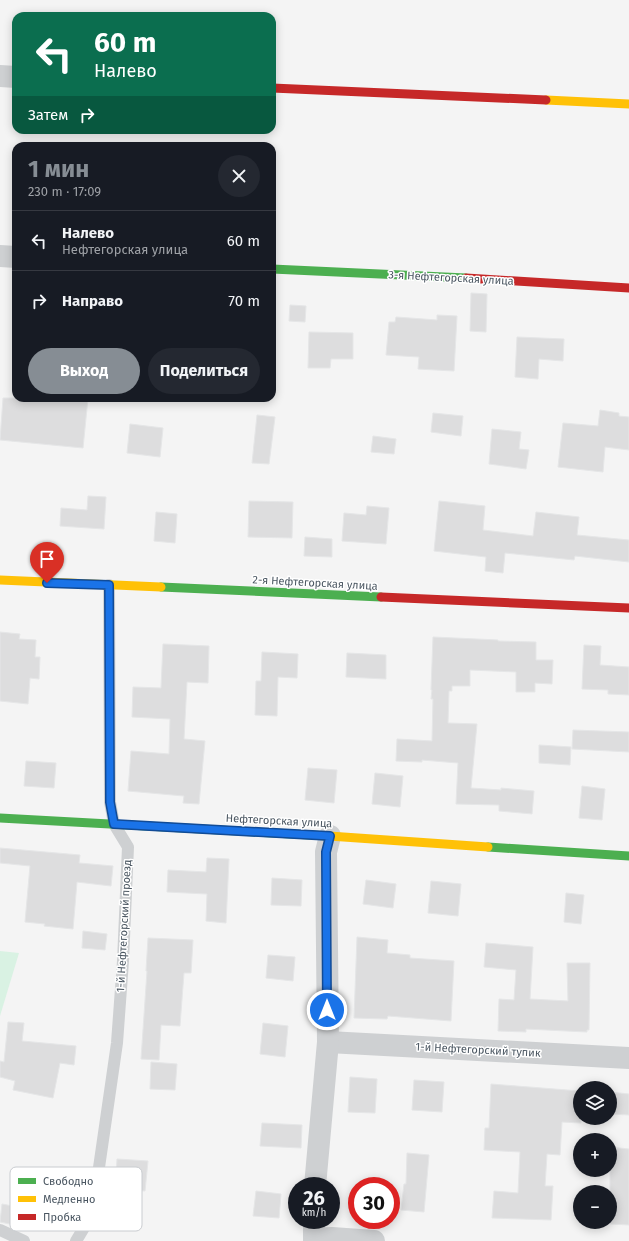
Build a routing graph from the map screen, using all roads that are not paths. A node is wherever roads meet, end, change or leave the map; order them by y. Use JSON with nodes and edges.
{"nodes":[{"id":1,"x":0,"y":76,"type":"edge"},
{"id":2,"x":12,"y":77,"type":"edge"},
{"id":3,"x":276,"y":88,"type":"edge"},
{"id":4,"x":629,"y":104,"type":"edge"},
{"id":5,"x":0,"y":255,"type":"edge"},
{"id":6,"x":12,"y":256,"type":"edge"},
{"id":7,"x":276,"y":269,"type":"edge"},
{"id":8,"x":629,"y":288,"type":"edge"},
{"id":9,"x":0,"y":580,"type":"edge"},
{"id":10,"x":109,"y":585,"type":"junction"},
{"id":11,"x":629,"y":608,"type":"edge"},
{"id":12,"x":0,"y":818,"type":"edge"},
{"id":13,"x":114,"y":824,"type":"junction"},
{"id":14,"x":330,"y":836,"type":"junction"},
{"id":15,"x":629,"y":856,"type":"edge"},
{"id":16,"x":328,"y":1042,"type":"junction"},
{"id":17,"x":629,"y":1058,"type":"edge"},
{"id":18,"x":99,"y":1167,"type":"edge"},
{"id":19,"x":316,"y":1177,"type":"edge"},
{"id":20,"x":0,"y":1230,"type":"edge"},
{"id":21,"x":82,"y":1231,"type":"edge"},
{"id":22,"x":314,"y":1233,"type":"edge"},
{"id":23,"x":24,"y":1241,"type":"edge"},
{"id":24,"x":76,"y":1241,"type":"edge"},
{"id":25,"x":374,"y":1241,"type":"edge"}],
"edges":[{"from":1,"to":2,"type":"street"},
{"from":3,"to":4,"type":"street"},
{"from":5,"to":6,"type":"street"},
{"from":7,"to":8,"type":"street","name":"3-я Нефтегорская улица"},
{"from":9,"to":10,"type":"street","name":"2-я Нефтегорская улица"},
{"from":10,"to":11,"type":"street","name":"2-я Нефтегорская улица"},
{"from":10,"to":13,"type":"lane","name":"1-й Нефтегорский проезд"},
{"from":12,"to":13,"type":"street","name":"Нефтегорская улица"},
{"from":13,"to":14,"type":"street","name":"Нефтегорская улица"},
{"from":13,"to":18,"type":"lane","name":"1-й Нефтегорский проезд"},
{"from":14,"to":15,"type":"street","name":"Нефтегорская улица"},
{"from":14,"to":16,"type":"street"},
{"from":16,"to":17,"type":"street","name":"1-й Нефтегорский тупик"},
{"from":16,"to":19,"type":"street"},
{"from":20,"to":23,"type":"lane"},
{"from":21,"to":24,"type":"lane","name":"1-й Нефтегорский проезд"},
{"from":22,"to":25,"type":"street"}]}
